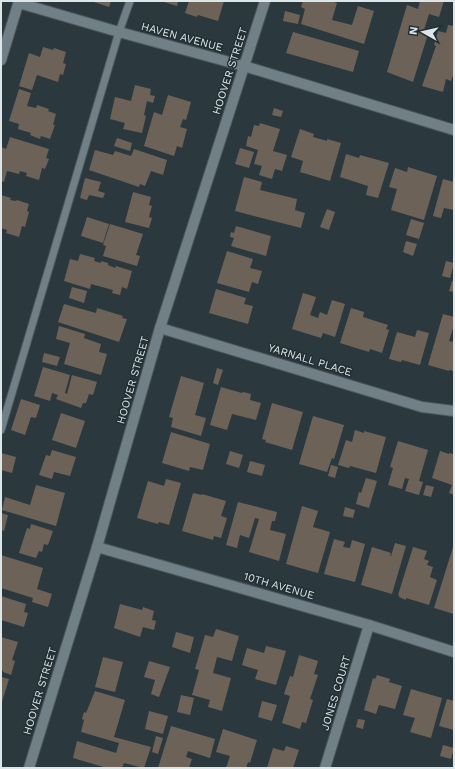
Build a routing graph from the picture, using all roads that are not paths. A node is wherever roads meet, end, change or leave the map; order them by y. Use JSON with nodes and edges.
{"nodes":[{"id":1,"x":130,"y":1,"type":"edge"},
{"id":2,"x":265,"y":1,"type":"edge"},
{"id":3,"x":19,"y":2,"type":"edge"},
{"id":4,"x":119,"y":32,"type":"junction"},
{"id":5,"x":1,"y":60,"type":"edge"},
{"id":6,"x":244,"y":66,"type":"junction"},
{"id":7,"x":454,"y":129,"type":"edge"},
{"id":8,"x":160,"y":328,"type":"junction"},
{"id":9,"x":454,"y":411,"type":"edge"},
{"id":10,"x":1,"y":430,"type":"edge"},
{"id":11,"x":97,"y":547,"type":"junction"},
{"id":12,"x":369,"y":625,"type":"junction"},
{"id":13,"x":454,"y":652,"type":"edge"},
{"id":14,"x":29,"y":768,"type":"edge"},
{"id":15,"x":325,"y":768,"type":"edge"}],
"edges":[{"from":1,"to":4,"type":"lane"},
{"from":2,"to":6,"type":"street","name":"HOOVER STREET"},
{"from":3,"to":4,"type":"street","name":"HAVEN AVENUE"},
{"from":3,"to":5,"type":"street"},
{"from":4,"to":6,"type":"street","name":"HAVEN AVENUE"},
{"from":4,"to":10,"type":"lane"},
{"from":6,"to":7,"type":"street","name":"HAVEN AVENUE"},
{"from":6,"to":8,"type":"street","name":"HOOVER STREET"},
{"from":8,"to":9,"type":"street","name":"YARNALL PLACE"},
{"from":8,"to":11,"type":"street","name":"HOOVER STREET"},
{"from":11,"to":12,"type":"street","name":"10TH AVENUE"},
{"from":11,"to":14,"type":"street","name":"HOOVER STREET"},
{"from":12,"to":13,"type":"street","name":"10TH AVENUE"},
{"from":12,"to":15,"type":"street","name":"JONES COURT"}]}
